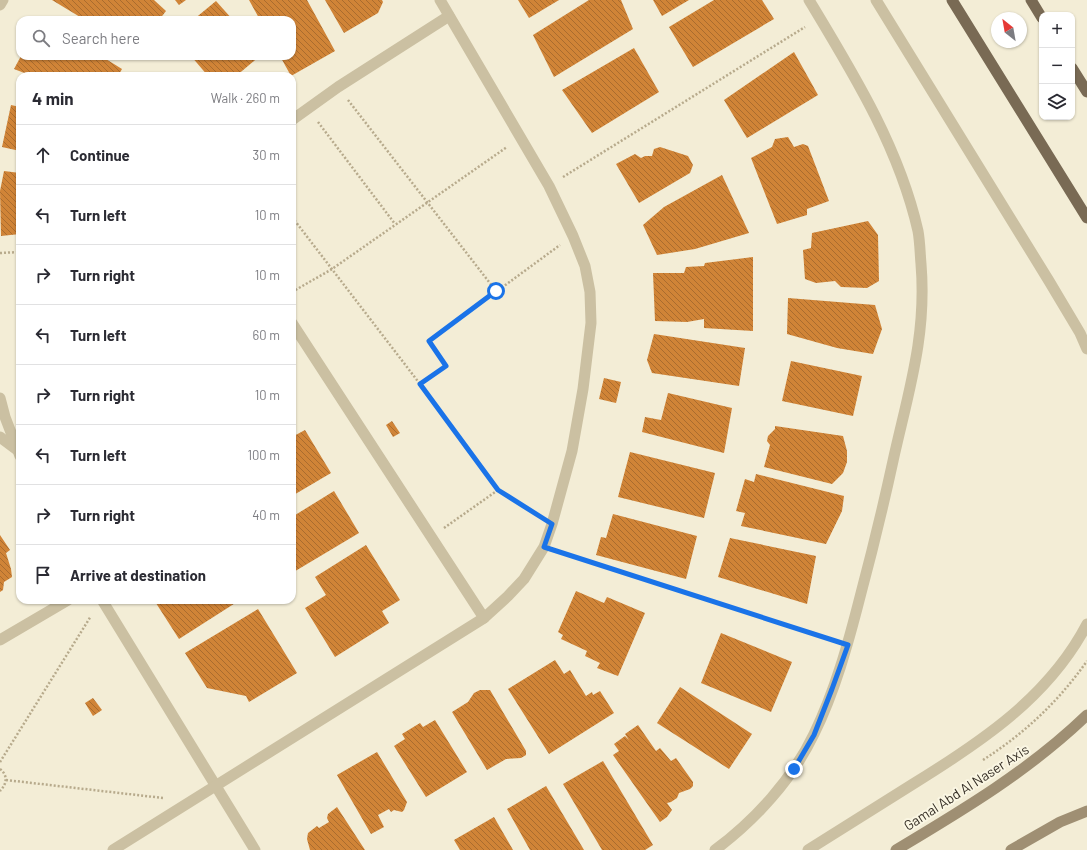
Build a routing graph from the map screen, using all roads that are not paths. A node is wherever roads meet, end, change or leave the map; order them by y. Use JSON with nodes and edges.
{"nodes":[{"id":1,"x":3,"y":0,"type":"edge"},
{"id":2,"x":440,"y":0,"type":"edge"},
{"id":3,"x":809,"y":0,"type":"edge"},
{"id":4,"x":876,"y":0,"type":"edge"},
{"id":5,"x":952,"y":0,"type":"edge"},
{"id":6,"x":1031,"y":0,"type":"edge"},
{"id":7,"x":0,"y":5,"type":"edge"},
{"id":8,"x":1039,"y":13,"type":"edge"},
{"id":9,"x":450,"y":16,"type":"junction"},
{"id":10,"x":1075,"y":73,"type":"edge"},
{"id":11,"x":1087,"y":92,"type":"edge"},
{"id":12,"x":296,"y":117,"type":"edge"},
{"id":13,"x":1087,"y":218,"type":"edge"},
{"id":14,"x":296,"y":329,"type":"edge"},
{"id":15,"x":1087,"y":349,"type":"edge"},
{"id":16,"x":0,"y":398,"type":"edge"},
{"id":17,"x":0,"y":437,"type":"edge"},
{"id":18,"x":16,"y":446,"type":"edge"},
{"id":19,"x":16,"y":450,"type":"edge"},
{"id":20,"x":61,"y":604,"type":"edge"},
{"id":21,"x":104,"y":604,"type":"edge"},
{"id":22,"x":484,"y":618,"type":"junction"},
{"id":23,"x":1087,"y":624,"type":"edge"},
{"id":24,"x":0,"y":640,"type":"edge"},
{"id":25,"x":1087,"y":715,"type":"edge"},
{"id":26,"x":1087,"y":727,"type":"edge"},
{"id":27,"x":1065,"y":736,"type":"junction"},
{"id":28,"x":216,"y":787,"type":"junction"},
{"id":29,"x":1087,"y":811,"type":"edge"},
{"id":30,"x":113,"y":850,"type":"edge"},
{"id":31,"x":254,"y":850,"type":"edge"},
{"id":32,"x":715,"y":850,"type":"edge"},
{"id":33,"x":808,"y":850,"type":"edge"},
{"id":34,"x":896,"y":850,"type":"edge"},
{"id":35,"x":1011,"y":850,"type":"edge"}],
"edges":[{"from":1,"to":7,"type":"street"},
{"from":2,"to":9,"type":"street"},
{"from":3,"to":32,"type":"street"},
{"from":4,"to":15,"type":"street"},
{"from":5,"to":13,"type":"main road"},
{"from":6,"to":8,"type":"main road"},
{"from":9,"to":12,"type":"street"},
{"from":9,"to":22,"type":"street"},
{"from":10,"to":11,"type":"main road"},
{"from":14,"to":22,"type":"street"},
{"from":16,"to":18,"type":"street"},
{"from":17,"to":19,"type":"street"},
{"from":20,"to":24,"type":"street"},
{"from":21,"to":28,"type":"street"},
{"from":22,"to":28,"type":"street"},
{"from":23,"to":33,"type":"street"},
{"from":25,"to":27,"type":"main road","name":"Gamal Abd Al Naser Axis"},
{"from":26,"to":27,"type":"main road"},
{"from":27,"to":34,"type":"main road","name":"Gamal Abd Al Naser Axis"},
{"from":28,"to":30,"type":"street"},
{"from":28,"to":31,"type":"street"},
{"from":29,"to":35,"type":"main road"}]}
